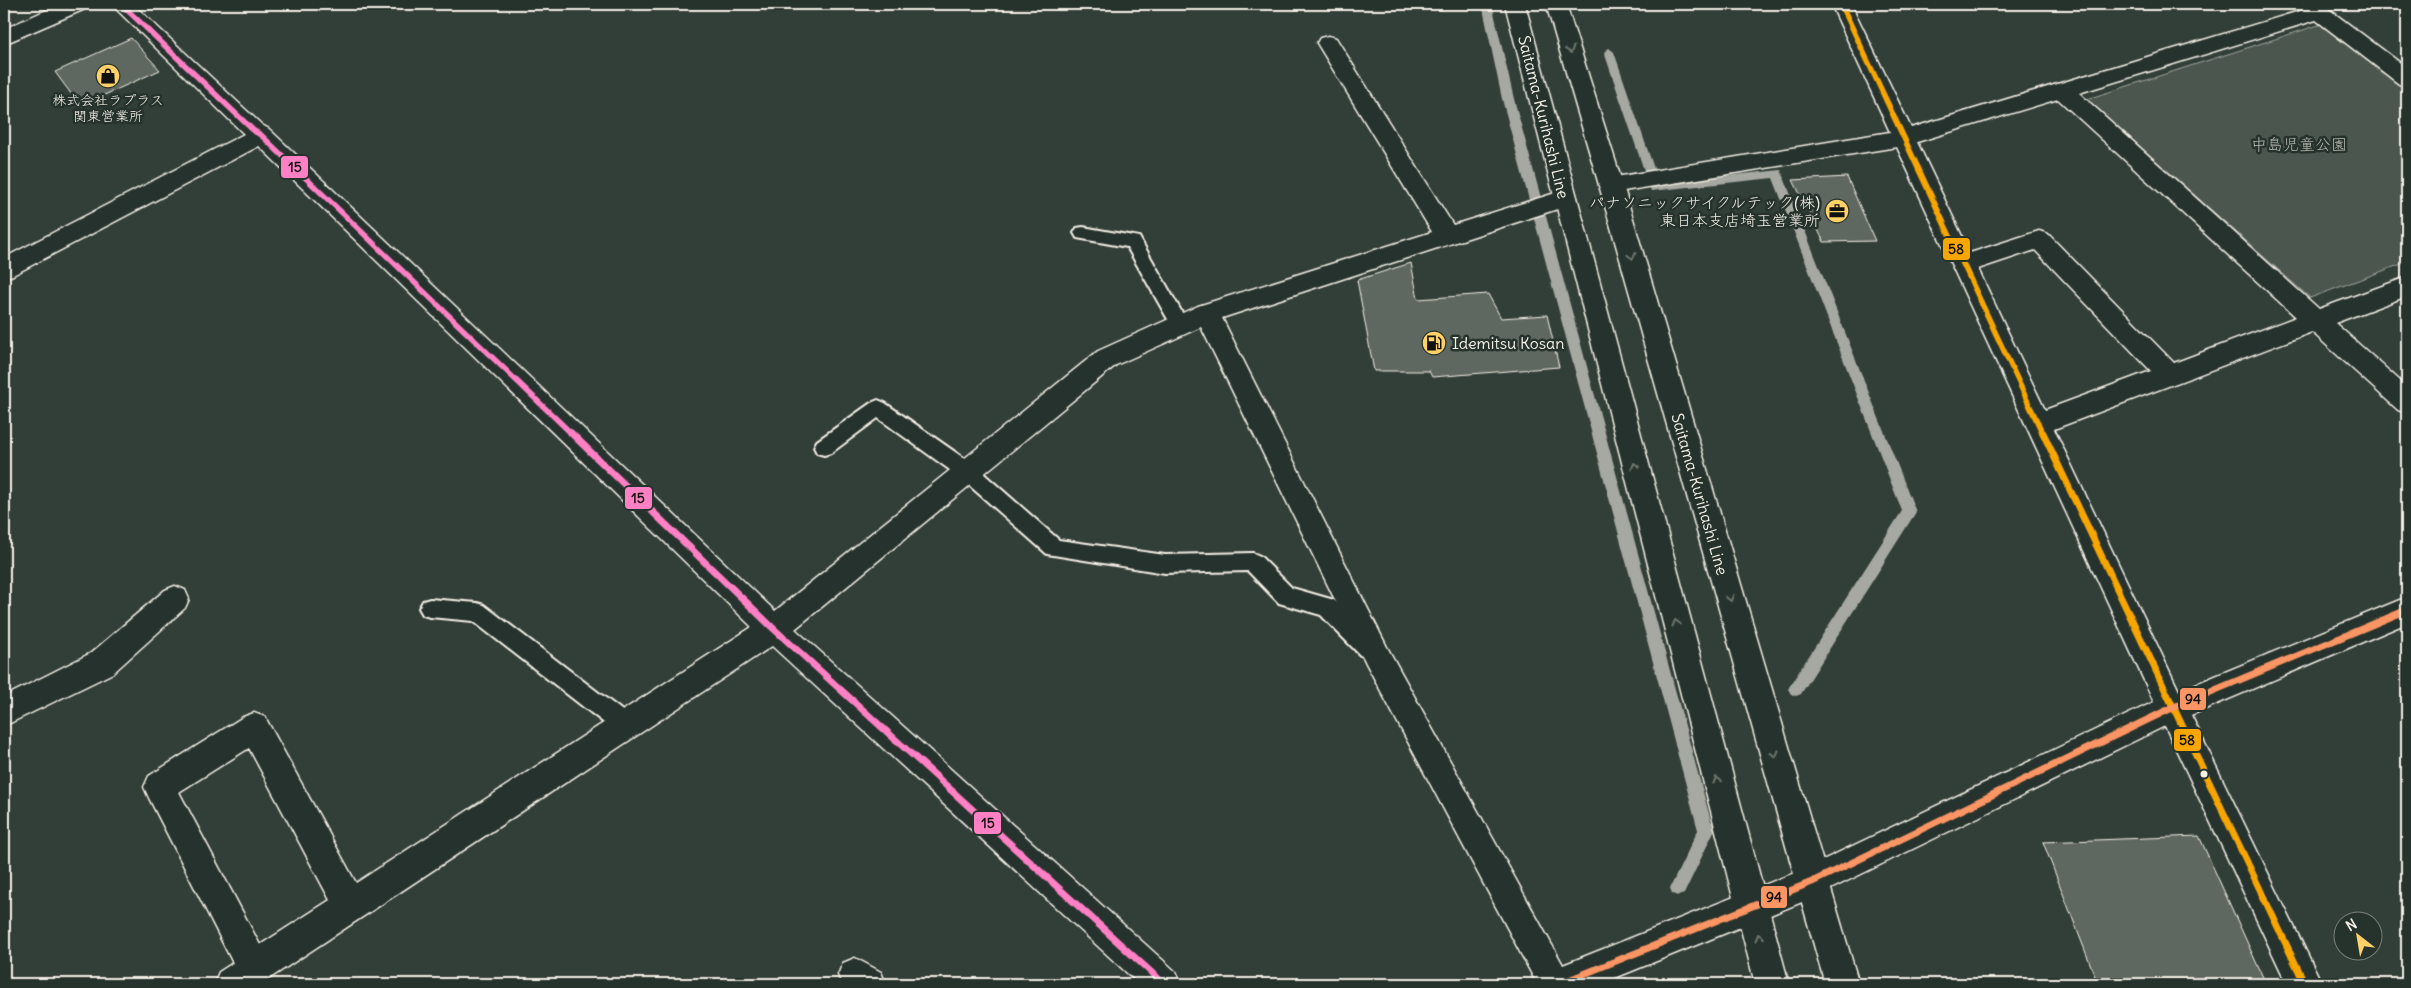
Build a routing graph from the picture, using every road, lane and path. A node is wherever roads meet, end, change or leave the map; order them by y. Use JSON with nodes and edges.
{"nodes":[{"id":1,"x":121,"y":4,"type":"edge"},
{"id":2,"x":1515,"y":4,"type":"edge"},
{"id":3,"x":1556,"y":4,"type":"edge"},
{"id":4,"x":1841,"y":4,"type":"edge"},
{"id":5,"x":68,"y":6,"type":"edge"},
{"id":6,"x":2314,"y":8,"type":"edge"},
{"id":7,"x":4,"y":37,"type":"edge"},
{"id":8,"x":1328,"y":43,"type":"dead end"},
{"id":9,"x":2407,"y":79,"type":"edge"},
{"id":10,"x":2062,"y":90,"type":"junction"},
{"id":11,"x":261,"y":134,"type":"junction"},
{"id":12,"x":1904,"y":138,"type":"junction"},
{"id":13,"x":1624,"y":183,"type":"junction"},
{"id":14,"x":1565,"y":198,"type":"junction"},
{"id":15,"x":1083,"y":233,"type":"dead end"},
{"id":16,"x":1447,"y":236,"type":"junction"},
{"id":17,"x":1964,"y":264,"type":"junction"},
{"id":18,"x":4,"y":269,"type":"edge"},
{"id":19,"x":2407,"y":286,"type":"edge"},
{"id":20,"x":1207,"y":313,"type":"junction"},
{"id":21,"x":2315,"y":321,"type":"junction"},
{"id":22,"x":1180,"y":325,"type":"junction"},
{"id":23,"x":2170,"y":375,"type":"junction"},
{"id":24,"x":2407,"y":403,"type":"edge"},
{"id":25,"x":2039,"y":424,"type":"junction"},
{"id":26,"x":824,"y":447,"type":"dead end"},
{"id":27,"x":968,"y":472,"type":"junction"},
{"id":28,"x":175,"y":599,"type":"dead end"},
{"id":29,"x":430,"y":608,"type":"dead end"},
{"id":30,"x":2407,"y":610,"type":"edge"},
{"id":31,"x":774,"y":629,"type":"junction"},
{"id":32,"x":1377,"y":656,"type":"junction"},
{"id":33,"x":2172,"y":708,"type":"junction"},
{"id":34,"x":4,"y":712,"type":"edge"},
{"id":35,"x":625,"y":726,"type":"junction"},
{"id":36,"x":1812,"y":882,"type":"junction"},
{"id":37,"x":351,"y":906,"type":"junction"},
{"id":38,"x":1750,"y":907,"type":"junction"},
{"id":39,"x":243,"y":977,"type":"edge"},
{"id":40,"x":1164,"y":984,"type":"edge"},
{"id":41,"x":1555,"y":984,"type":"edge"},
{"id":42,"x":1559,"y":984,"type":"edge"},
{"id":43,"x":1772,"y":984,"type":"edge"},
{"id":44,"x":1842,"y":984,"type":"edge"},
{"id":45,"x":2305,"y":984,"type":"edge"}],
"edges":[{"from":1,"to":11,"type":"street"},
{"from":2,"to":14,"type":"street","name":"Saitama-Kurihashi Line"},
{"from":3,"to":13,"type":"street","name":"Saitama-Kurihashi Line","one_way":true},
{"from":4,"to":12,"type":"street"},
{"from":5,"to":7,"type":"street"},
{"from":6,"to":9,"type":"street"},
{"from":6,"to":10,"type":"street"},
{"from":8,"to":16,"type":"street"},
{"from":10,"to":12,"type":"street"},
{"from":10,"to":21,"type":"street"},
{"from":11,"to":18,"type":"street"},
{"from":11,"to":31,"type":"street"},
{"from":12,"to":13,"type":"street"},
{"from":12,"to":17,"type":"street"},
{"from":13,"to":36,"type":"street","name":"Saitama-Kurihashi Line","one_way":true},
{"from":14,"to":16,"type":"street"},
{"from":38,"to":14,"type":"street","name":"Saitama-Kurihashi Line","one_way":true},
{"from":15,"to":22,"type":"lane"},
{"from":16,"to":20,"type":"street"},
{"from":17,"to":23,"type":"street"},
{"from":17,"to":25,"type":"street"},
{"from":19,"to":21,"type":"street"},
{"from":20,"to":22,"type":"street"},
{"from":20,"to":32,"type":"street"},
{"from":21,"to":23,"type":"street"},
{"from":21,"to":24,"type":"street"},
{"from":22,"to":27,"type":"street"},
{"from":23,"to":25,"type":"street"},
{"from":25,"to":33,"type":"street"},
{"from":26,"to":27,"type":"lane"},
{"from":27,"to":31,"type":"street"},
{"from":27,"to":32,"type":"lane"},
{"from":28,"to":34,"type":"street"},
{"from":29,"to":35,"type":"lane"},
{"from":30,"to":33,"type":"street"},
{"from":31,"to":35,"type":"street"},
{"from":31,"to":40,"type":"street"},
{"from":32,"to":41,"type":"street"},
{"from":33,"to":36,"type":"street"},
{"from":33,"to":45,"type":"street"},
{"from":35,"to":37,"type":"street"},
{"from":36,"to":38,"type":"street"},
{"from":36,"to":44,"type":"street","name":"Saitama-Kurihashi Line"},
{"from":37,"to":39,"type":"street"},
{"from":37,"to":39,"type":"street"},
{"from":38,"to":42,"type":"street"},
{"from":43,"to":38,"type":"street","name":"Saitama-Kurihashi Line","one_way":true}]}
